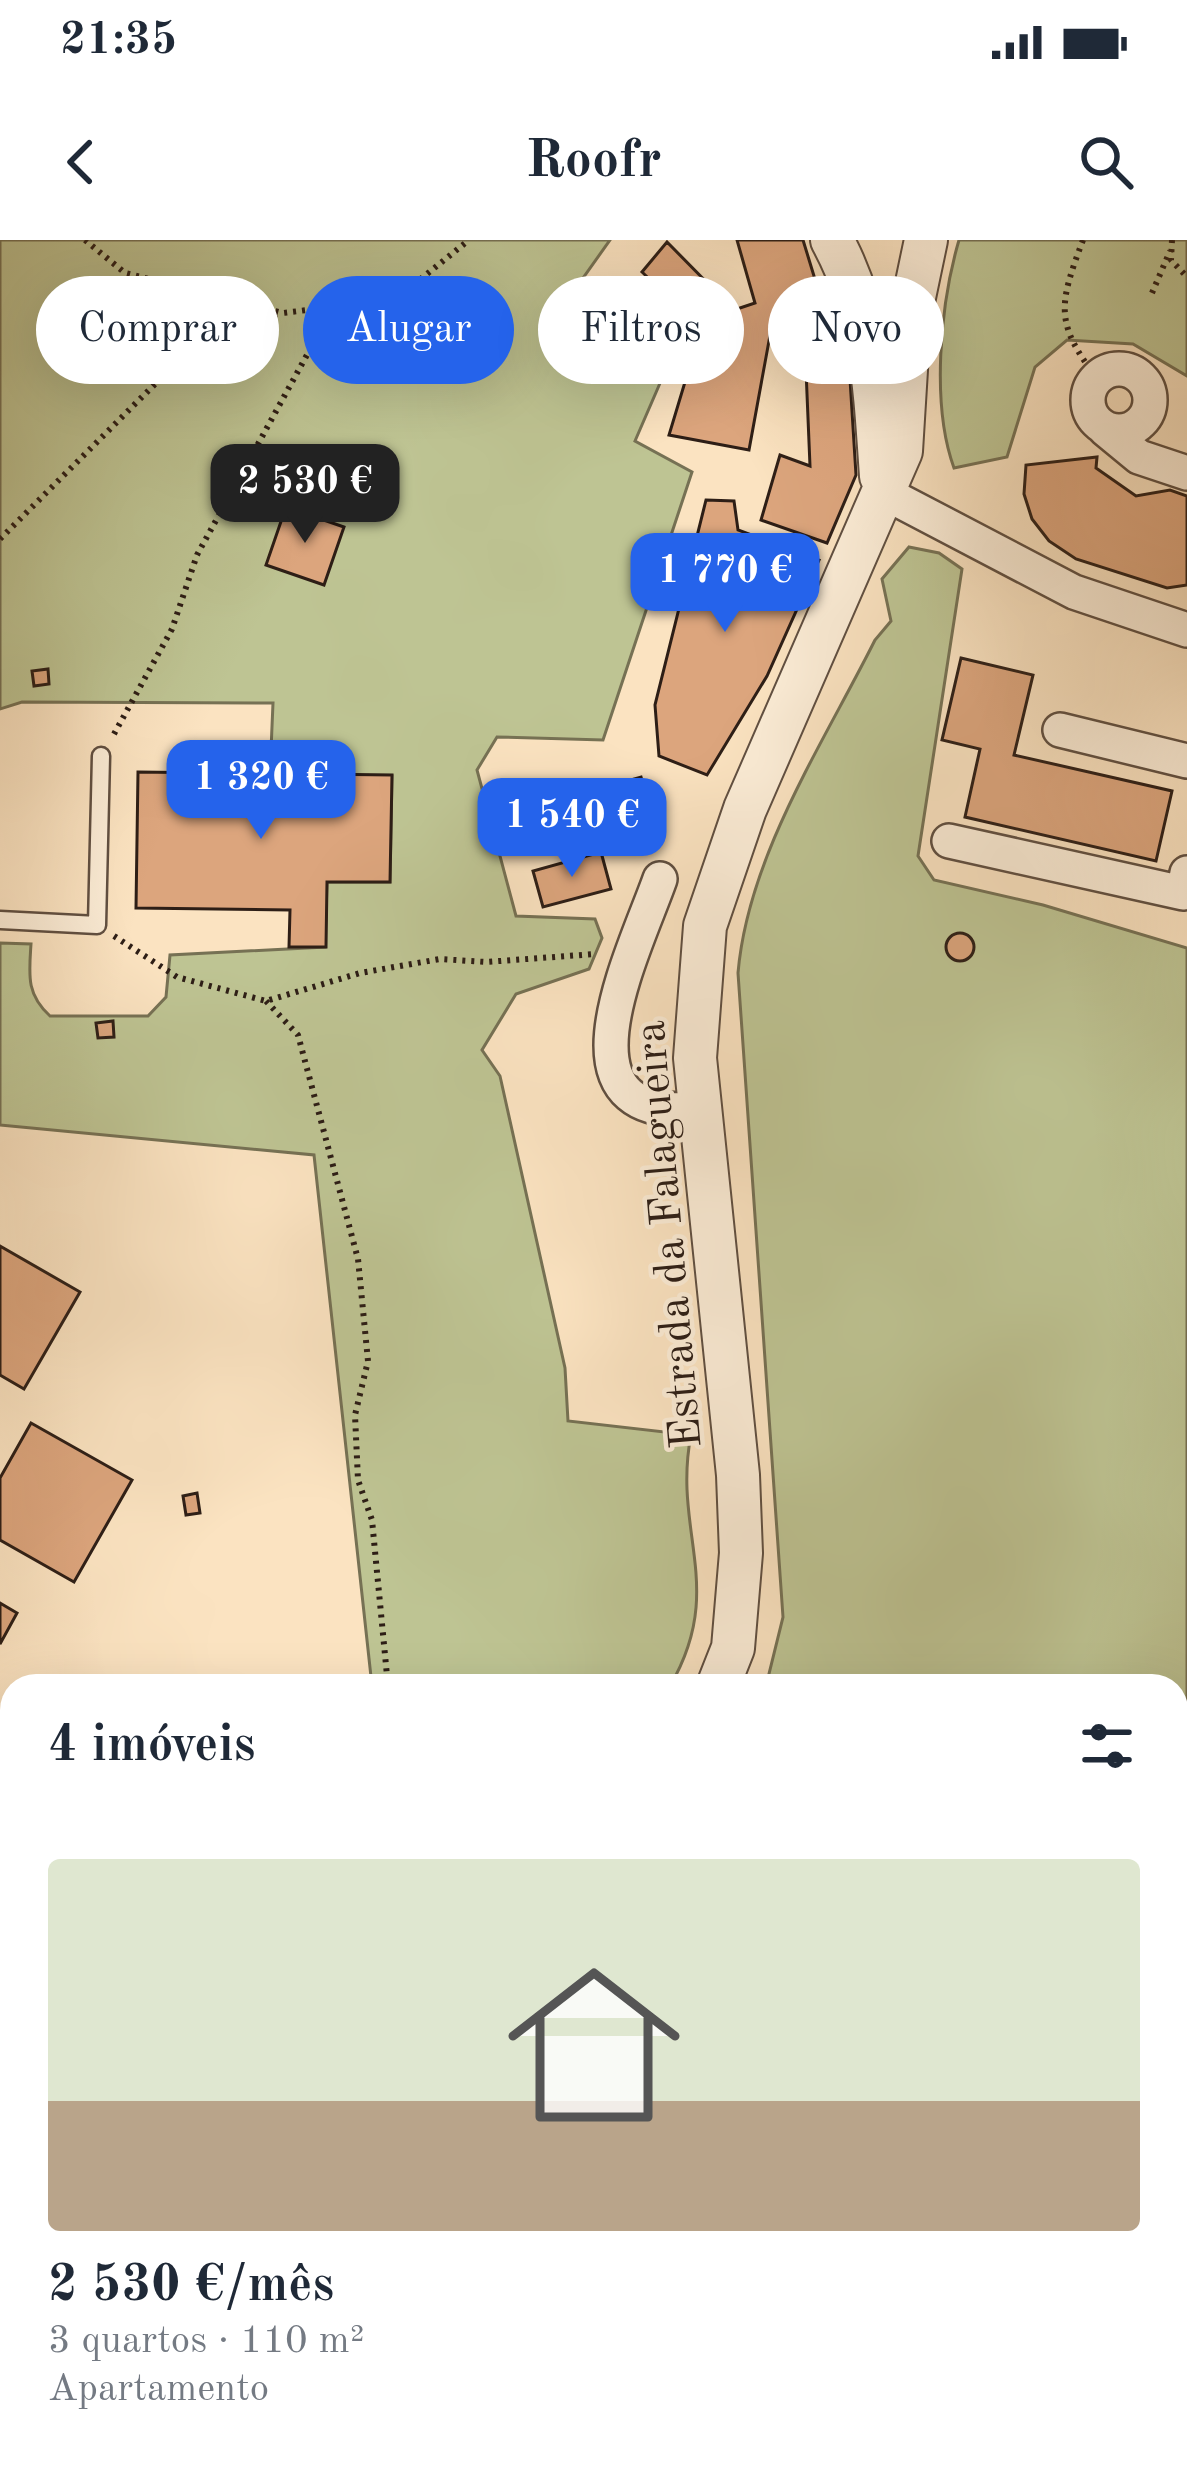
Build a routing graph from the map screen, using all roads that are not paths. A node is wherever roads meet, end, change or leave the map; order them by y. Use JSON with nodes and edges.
{"nodes":[{"id":1,"x":832,"y":240,"type":"edge"},
{"id":2,"x":926,"y":240,"type":"edge"},
{"id":3,"x":848,"y":276,"type":"edge"},
{"id":4,"x":918,"y":276,"type":"edge"},
{"id":5,"x":872,"y":384,"type":"edge"},
{"id":6,"x":907,"y":384,"type":"edge"},
{"id":7,"x":1105,"y":429,"type":"junction"},
{"id":8,"x":1187,"y":473,"type":"edge"},
{"id":9,"x":883,"y":492,"type":"junction"},
{"id":10,"x":1187,"y":630,"type":"edge"},
{"id":11,"x":1060,"y":730,"type":"dead end"},
{"id":12,"x":101,"y":756,"type":"road end"},
{"id":13,"x":1187,"y":761,"type":"edge"},
{"id":14,"x":950,"y":841,"type":"dead end"},
{"id":15,"x":660,"y":880,"type":"dead end"},
{"id":16,"x":1185,"y":883,"type":"edge"},
{"id":17,"x":0,"y":920,"type":"edge"},
{"id":18,"x":698,"y":1109,"type":"junction"},
{"id":19,"x":722,"y":1674,"type":"edge"}],
"edges":[{"from":1,"to":3,"type":"street","name":"Estrada da Falagueira"},
{"from":2,"to":4,"type":"street"},
{"from":5,"to":9,"type":"street","name":"Estrada da Falagueira"},
{"from":6,"to":9,"type":"street"},
{"from":7,"to":7,"type":"street"},
{"from":7,"to":8,"type":"street"},
{"from":9,"to":10,"type":"street"},
{"from":9,"to":18,"type":"street","name":"Estrada da Falagueira"},
{"from":11,"to":13,"type":"street"},
{"from":12,"to":17,"type":"lane"},
{"from":14,"to":16,"type":"street"},
{"from":15,"to":18,"type":"street"},
{"from":18,"to":19,"type":"street","name":"Estrada da Falagueira"}]}
